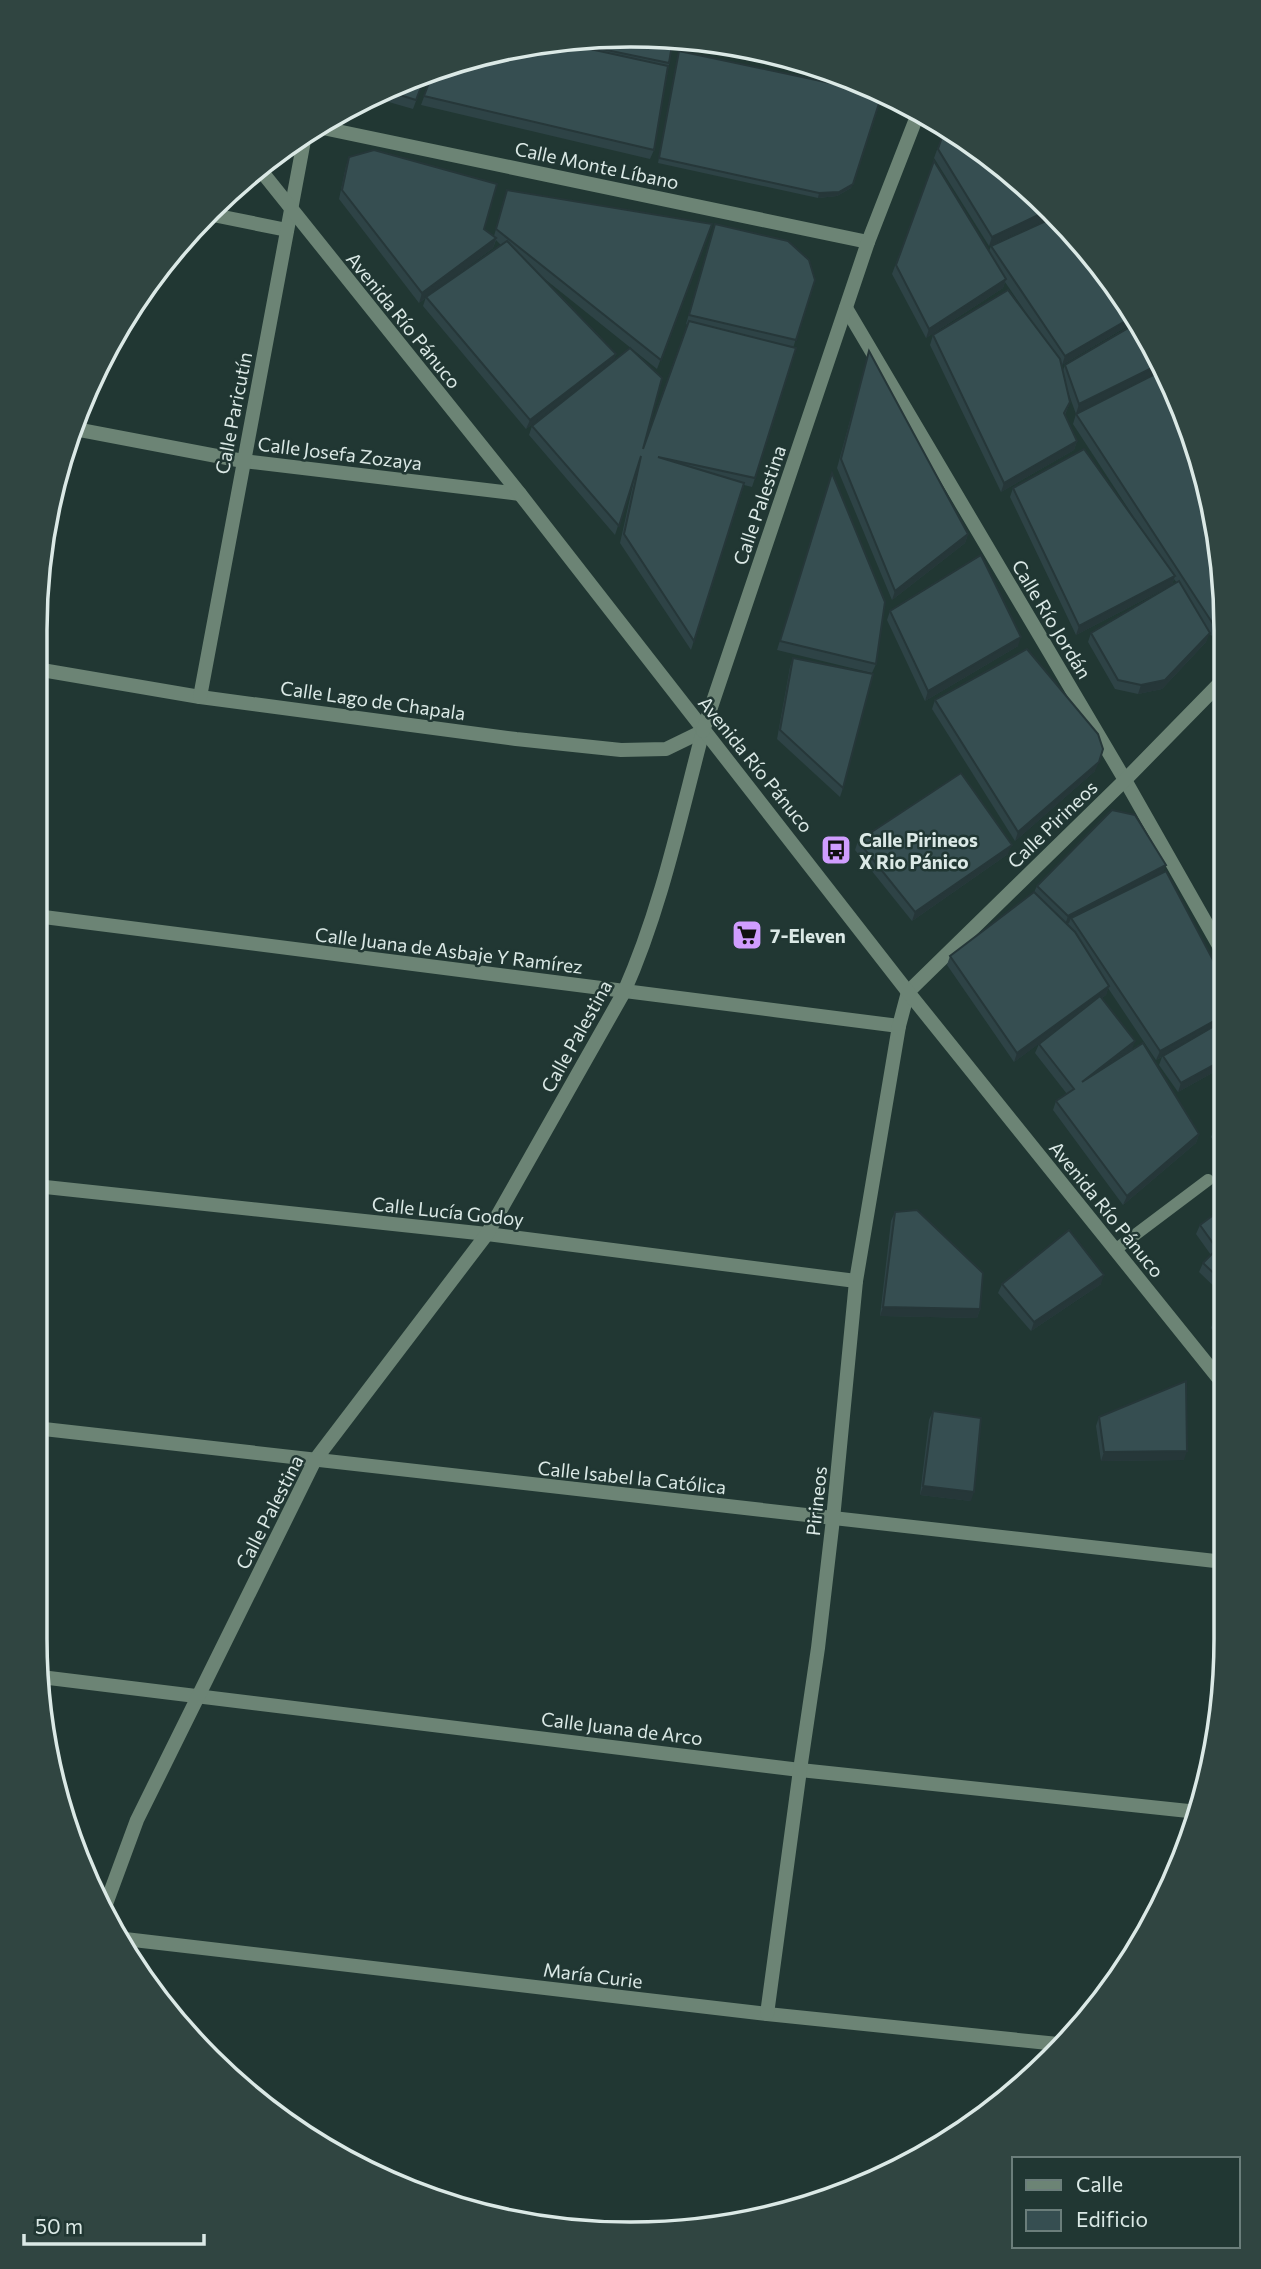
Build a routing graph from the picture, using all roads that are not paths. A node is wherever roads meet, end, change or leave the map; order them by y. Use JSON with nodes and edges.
{"nodes":[{"id":1,"x":915,"y":121,"type":"edge"},
{"id":2,"x":331,"y":130,"type":"edge"},
{"id":3,"x":303,"y":148,"type":"edge"},
{"id":4,"x":265,"y":176,"type":"edge"},
{"id":5,"x":291,"y":211,"type":"junction"},
{"id":6,"x":220,"y":216,"type":"edge"},
{"id":7,"x":287,"y":230,"type":"junction"},
{"id":8,"x":868,"y":242,"type":"junction"},
{"id":9,"x":846,"y":308,"type":"junction"},
{"id":10,"x":83,"y":430,"type":"edge"},
{"id":11,"x":243,"y":461,"type":"junction"},
{"id":12,"x":520,"y":494,"type":"junction"},
{"id":13,"x":47,"y":671,"type":"edge"},
{"id":14,"x":1214,"y":689,"type":"edge"},
{"id":15,"x":200,"y":697,"type":"junction"},
{"id":16,"x":703,"y":731,"type":"junction"},
{"id":17,"x":1125,"y":780,"type":"junction"},
{"id":18,"x":47,"y":917,"type":"edge"},
{"id":19,"x":1214,"y":937,"type":"edge"},
{"id":20,"x":624,"y":992,"type":"junction"},
{"id":21,"x":908,"y":992,"type":"junction"},
{"id":22,"x":899,"y":1026,"type":"junction"},
{"id":23,"x":1208,"y":1180,"type":"dead end"},
{"id":24,"x":47,"y":1187,"type":"edge"},
{"id":25,"x":487,"y":1234,"type":"junction"},
{"id":26,"x":1115,"y":1250,"type":"junction"},
{"id":27,"x":856,"y":1281,"type":"junction"},
{"id":28,"x":1214,"y":1373,"type":"edge"},
{"id":29,"x":47,"y":1429,"type":"edge"},
{"id":30,"x":315,"y":1460,"type":"junction"},
{"id":31,"x":834,"y":1519,"type":"junction"},
{"id":32,"x":1214,"y":1561,"type":"edge"},
{"id":33,"x":48,"y":1678,"type":"edge"},
{"id":34,"x":199,"y":1696,"type":"junction"},
{"id":35,"x":800,"y":1770,"type":"junction"},
{"id":36,"x":1187,"y":1811,"type":"edge"},
{"id":37,"x":108,"y":1898,"type":"edge"},
{"id":38,"x":131,"y":1940,"type":"edge"},
{"id":39,"x":767,"y":2014,"type":"junction"},
{"id":40,"x":1050,"y":2043,"type":"edge"}],
"edges":[{"from":1,"to":8,"type":"street","name":"Calle Palestina"},
{"from":2,"to":8,"type":"street","name":"Calle Monte Líbano"},
{"from":3,"to":5,"type":"street","name":"Calle Paricutín"},
{"from":4,"to":5,"type":"street","name":"Avenida Río Pánuco"},
{"from":5,"to":7,"type":"street","name":"Calle Paricutín"},
{"from":5,"to":12,"type":"street","name":"Avenida Río Pánuco"},
{"from":6,"to":7,"type":"street"},
{"from":7,"to":11,"type":"street","name":"Calle Paricutín"},
{"from":8,"to":9,"type":"street","name":"Calle Palestina"},
{"from":9,"to":16,"type":"street","name":"Calle Palestina"},
{"from":9,"to":17,"type":"street","name":"Calle Río Jordán"},
{"from":10,"to":11,"type":"street","name":"Calle Josefa Zozaya"},
{"from":11,"to":12,"type":"street","name":"Calle Josefa Zozaya"},
{"from":11,"to":15,"type":"street","name":"Calle Paricutín"},
{"from":12,"to":16,"type":"street","name":"Avenida Río Pánuco"},
{"from":13,"to":15,"type":"street","name":"Calle Lago de Chapala"},
{"from":14,"to":17,"type":"street","name":"Calle Pirineos"},
{"from":15,"to":16,"type":"street","name":"Calle Lago de Chapala"},
{"from":16,"to":20,"type":"street","name":"Calle Palestina"},
{"from":16,"to":21,"type":"street","name":"Avenida Río Pánuco"},
{"from":17,"to":19,"type":"street","name":"Calle Río Jordán"},
{"from":17,"to":21,"type":"street","name":"Calle Pirineos"},
{"from":18,"to":20,"type":"street","name":"Calle Juana de Asbaje Y Ramírez"},
{"from":20,"to":22,"type":"street","name":"Calle Juana de Asbaje Y Ramírez"},
{"from":20,"to":25,"type":"street","name":"Calle Palestina"},
{"from":21,"to":22,"type":"street","name":"Pirineos"},
{"from":21,"to":26,"type":"street","name":"Avenida Río Pánuco"},
{"from":22,"to":27,"type":"street","name":"Pirineos"},
{"from":23,"to":26,"type":"lane"},
{"from":24,"to":25,"type":"street","name":"Calle Lucía Godoy"},
{"from":25,"to":27,"type":"street","name":"Calle Lucía Godoy"},
{"from":25,"to":30,"type":"street","name":"Calle Palestina"},
{"from":26,"to":28,"type":"street","name":"Avenida Río Pánuco"},
{"from":27,"to":31,"type":"street","name":"Pirineos"},
{"from":29,"to":30,"type":"street","name":"Calle Isabel la Católica"},
{"from":30,"to":31,"type":"street","name":"Calle Isabel la Católica"},
{"from":30,"to":34,"type":"street","name":"Calle Palestina"},
{"from":31,"to":32,"type":"street","name":"Calle Isabel la Católica"},
{"from":31,"to":35,"type":"street","name":"Pirineos"},
{"from":33,"to":34,"type":"street","name":"Calle Juana de Arco"},
{"from":34,"to":35,"type":"street","name":"Calle Juana de Arco"},
{"from":34,"to":37,"type":"street","name":"Calle Palestina"},
{"from":35,"to":36,"type":"street","name":"Calle Juana de Arco"},
{"from":35,"to":39,"type":"street","name":"Pirineos"},
{"from":38,"to":39,"type":"street","name":"María Curie"},
{"from":39,"to":40,"type":"street","name":"María Curie"}]}
